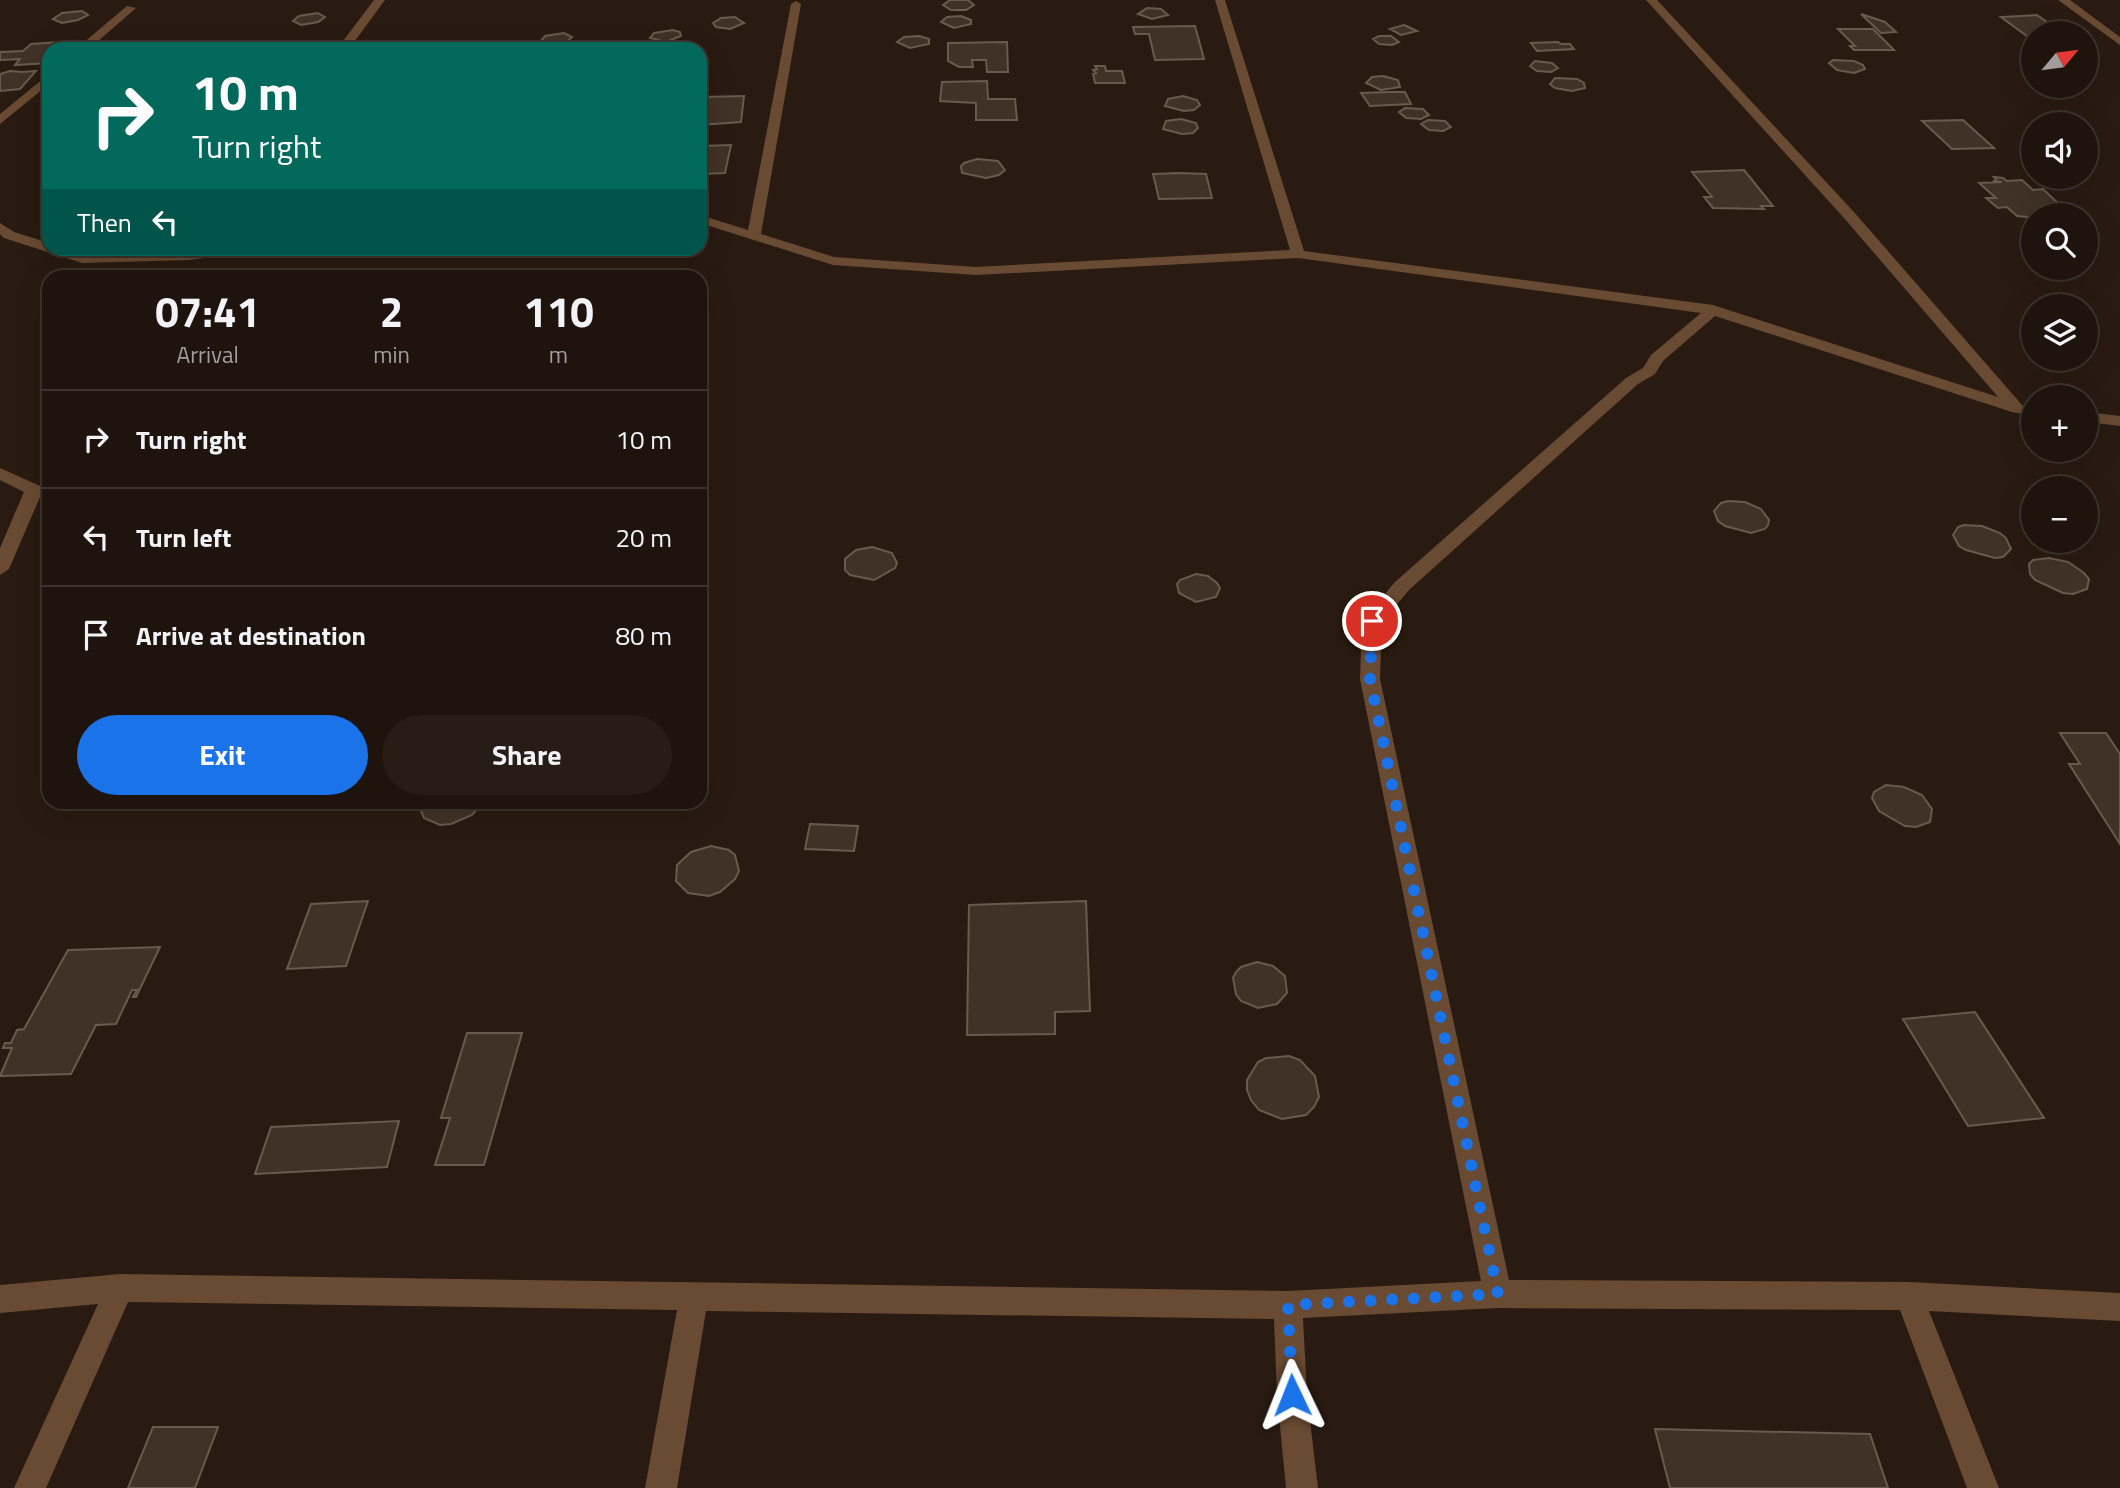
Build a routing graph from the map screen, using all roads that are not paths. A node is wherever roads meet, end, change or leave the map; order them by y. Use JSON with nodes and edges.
{"nodes":[{"id":1,"x":380,"y":0,"type":"edge"},
{"id":2,"x":1220,"y":0,"type":"edge"},
{"id":3,"x":1651,"y":0,"type":"edge"},
{"id":4,"x":2063,"y":0,"type":"edge"},
{"id":5,"x":796,"y":4,"type":"dead end"},
{"id":6,"x":131,"y":8,"type":"dead end"},
{"id":7,"x":90,"y":42,"type":"edge"},
{"id":8,"x":348,"y":42,"type":"edge"},
{"id":9,"x":2120,"y":42,"type":"edge"},
{"id":10,"x":42,"y":84,"type":"edge"},
{"id":11,"x":0,"y":120,"type":"edge"},
{"id":12,"x":707,"y":221,"type":"edge"},
{"id":13,"x":0,"y":228,"type":"edge"},
{"id":14,"x":754,"y":236,"type":"junction"},
{"id":15,"x":42,"y":245,"type":"edge"},
{"id":16,"x":1298,"y":254,"type":"junction"},
{"id":17,"x":73,"y":256,"type":"edge"},
{"id":18,"x":129,"y":256,"type":"edge"},
{"id":19,"x":1713,"y":310,"type":"junction"},
{"id":20,"x":2018,"y":410,"type":"junction"},
{"id":21,"x":2021,"y":410,"type":"edge"},
{"id":22,"x":2098,"y":418,"type":"edge"},
{"id":23,"x":2120,"y":421,"type":"edge"},
{"id":24,"x":0,"y":473,"type":"edge"},
{"id":25,"x":0,"y":569,"type":"edge"},
{"id":26,"x":120,"y":1288,"type":"junction"},
{"id":27,"x":1498,"y":1294,"type":"junction"},
{"id":28,"x":694,"y":1296,"type":"junction"},
{"id":29,"x":1909,"y":1296,"type":"junction"},
{"id":30,"x":0,"y":1299,"type":"edge"},
{"id":31,"x":1288,"y":1305,"type":"junction"},
{"id":32,"x":2120,"y":1307,"type":"edge"},
{"id":33,"x":30,"y":1488,"type":"edge"},
{"id":34,"x":661,"y":1488,"type":"edge"},
{"id":35,"x":1302,"y":1488,"type":"edge"},
{"id":36,"x":1983,"y":1488,"type":"edge"}],
"edges":[{"from":1,"to":8,"type":"street"},
{"from":2,"to":16,"type":"street"},
{"from":3,"to":20,"type":"street"},
{"from":4,"to":9,"type":"street"},
{"from":5,"to":14,"type":"street"},
{"from":6,"to":7,"type":"street"},
{"from":10,"to":11,"type":"street"},
{"from":12,"to":14,"type":"street"},
{"from":13,"to":15,"type":"street"},
{"from":14,"to":16,"type":"street"},
{"from":16,"to":19,"type":"street"},
{"from":17,"to":18,"type":"street"},
{"from":19,"to":20,"type":"street"},
{"from":19,"to":27,"type":"street"},
{"from":20,"to":21,"type":"street"},
{"from":22,"to":23,"type":"street"},
{"from":24,"to":25,"type":"street"},
{"from":26,"to":28,"type":"street"},
{"from":26,"to":30,"type":"street"},
{"from":26,"to":33,"type":"street"},
{"from":27,"to":29,"type":"street"},
{"from":27,"to":31,"type":"street"},
{"from":28,"to":31,"type":"street"},
{"from":28,"to":34,"type":"street"},
{"from":29,"to":32,"type":"street"},
{"from":29,"to":36,"type":"street"},
{"from":31,"to":35,"type":"street"}]}
